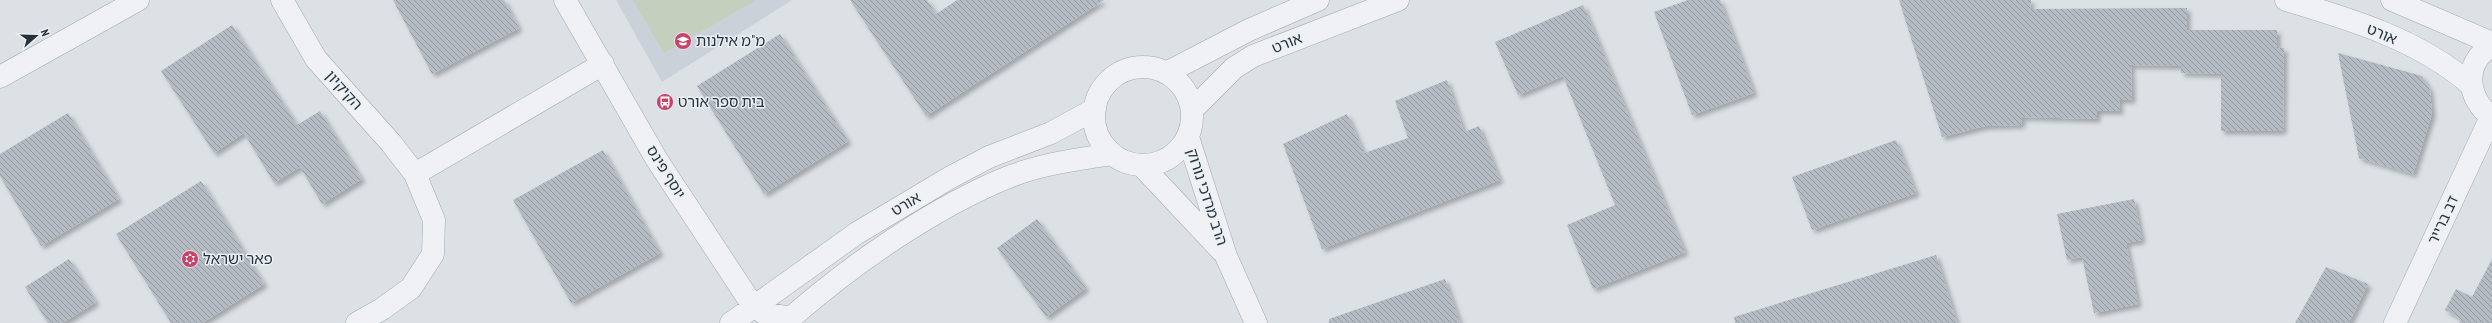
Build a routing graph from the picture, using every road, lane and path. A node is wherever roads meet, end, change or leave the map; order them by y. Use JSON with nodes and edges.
{"nodes":[{"id":1,"x":138,"y":0,"type":"edge"},
{"id":2,"x":282,"y":0,"type":"edge"},
{"id":3,"x":565,"y":0,"type":"edge"},
{"id":4,"x":1318,"y":0,"type":"edge"},
{"id":5,"x":1398,"y":0,"type":"edge"},
{"id":6,"x":2286,"y":0,"type":"edge"},
{"id":7,"x":2392,"y":0,"type":"edge"},
{"id":8,"x":2492,"y":43,"type":"edge"},
{"id":9,"x":2492,"y":46,"type":"edge"},
{"id":10,"x":603,"y":64,"type":"junction"},
{"id":11,"x":1166,"y":73,"type":"junction"},
{"id":12,"x":0,"y":77,"type":"edge"},
{"id":13,"x":2471,"y":85,"type":"junction"},
{"id":14,"x":1095,"y":109,"type":"junction"},
{"id":15,"x":1192,"y":110,"type":"junction"},
{"id":16,"x":2492,"y":117,"type":"edge"},
{"id":17,"x":1188,"y":138,"type":"junction"},
{"id":18,"x":1112,"y":154,"type":"junction"},
{"id":19,"x":1142,"y":166,"type":"junction"},
{"id":20,"x":415,"y":174,"type":"junction"},
{"id":21,"x":1226,"y":256,"type":"junction"},
{"id":22,"x":753,"y":306,"type":"junction"},
{"id":23,"x":788,"y":320,"type":"edge"},
{"id":24,"x":357,"y":323,"type":"edge"},
{"id":25,"x":731,"y":323,"type":"edge"},
{"id":26,"x":1256,"y":323,"type":"edge"},
{"id":27,"x":2395,"y":323,"type":"edge"}],
"edges":[{"from":1,"to":12,"type":"street"},
{"from":2,"to":20,"type":"street","name":"הקיקיון"},
{"from":3,"to":10,"type":"street","name":"יוסף פינס"},
{"from":4,"to":11,"type":"street","name":"אורט"},
{"from":5,"to":15,"type":"street","name":"אורט"},
{"from":6,"to":13,"type":"street","name":"אורט"},
{"from":7,"to":8,"type":"street"},
{"from":9,"to":13,"type":"street"},
{"from":10,"to":20,"type":"street"},
{"from":10,"to":22,"type":"street","name":"יוסף פינס"},
{"from":11,"to":14,"type":"street"},
{"from":11,"to":15,"type":"street"},
{"from":13,"to":16,"type":"street"},
{"from":14,"to":18,"type":"street"},
{"from":14,"to":22,"type":"street","name":"אורט"},
{"from":15,"to":17,"type":"street"},
{"from":16,"to":27,"type":"street","name":"דב ברייר"},
{"from":17,"to":19,"type":"street"},
{"from":17,"to":21,"type":"street","name":"הרב מרדכי נורוק"},
{"from":18,"to":19,"type":"street"},
{"from":18,"to":23,"type":"street","name":"אורט"},
{"from":19,"to":21,"type":"street","name":"הרב מרדכי נורוק"},
{"from":20,"to":24,"type":"street","name":"הקיקיון"},
{"from":21,"to":26,"type":"street","name":"הרב מרדכי נורוק"},
{"from":22,"to":23,"type":"street"},
{"from":22,"to":25,"type":"street","name":"אורט"}]}
